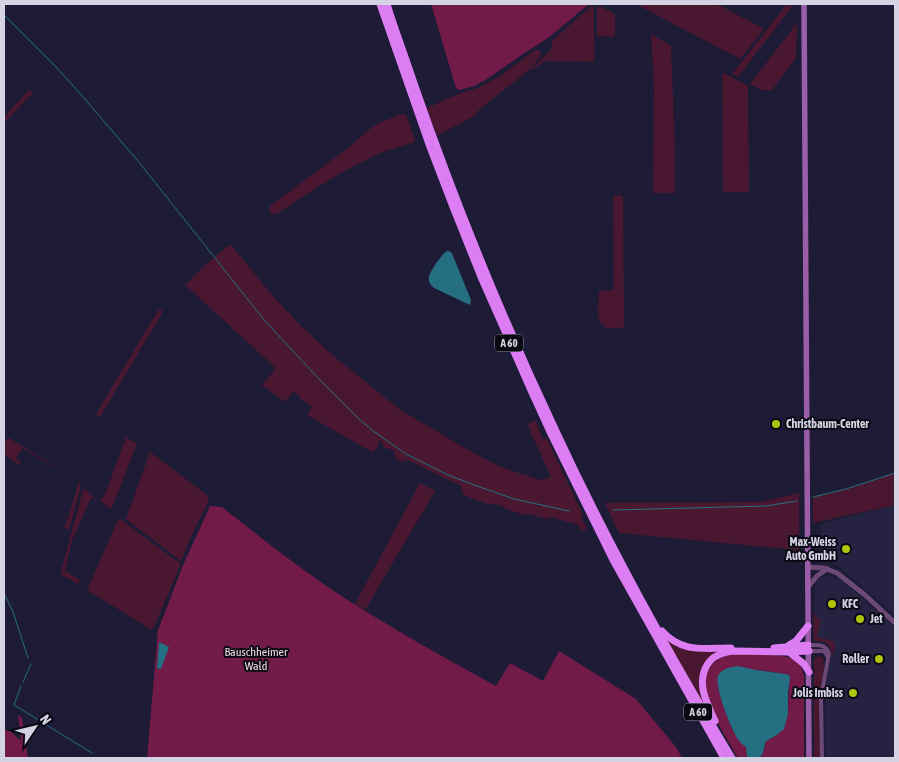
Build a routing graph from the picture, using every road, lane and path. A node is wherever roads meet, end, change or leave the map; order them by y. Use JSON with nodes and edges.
{"nodes":[{"id":1,"x":380,"y":4,"type":"edge"},
{"id":2,"x":387,"y":4,"type":"edge"},
{"id":3,"x":804,"y":4,"type":"edge"},
{"id":4,"x":808,"y":567,"type":"junction"},
{"id":5,"x":827,"y":568,"type":"junction"},
{"id":6,"x":808,"y":587,"type":"junction"},
{"id":7,"x":649,"y":613,"type":"junction"},
{"id":8,"x":895,"y":623,"type":"edge"},
{"id":9,"x":808,"y":626,"type":"junction"},
{"id":10,"x":808,"y":648,"type":"junction"},
{"id":11,"x":786,"y":650,"type":"junction"},
{"id":12,"x":809,"y":672,"type":"junction"},
{"id":13,"x":720,"y":738,"type":"junction"},
{"id":14,"x":724,"y":758,"type":"edge"},
{"id":15,"x":732,"y":758,"type":"edge"},
{"id":16,"x":809,"y":758,"type":"edge"},
{"id":17,"x":822,"y":758,"type":"edge"}],
"edges":[{"from":1,"to":14,"type":"highway","number":"A 60"},
{"from":2,"to":7,"type":"highway","number":"A 60"},
{"from":3,"to":4,"type":"main road"},
{"from":4,"to":5,"type":"street"},
{"from":4,"to":6,"type":"main road"},
{"from":5,"to":6,"type":"street"},
{"from":5,"to":8,"type":"street"},
{"from":6,"to":9,"type":"main road"},
{"from":7,"to":11,"type":"highway"},
{"from":7,"to":13,"type":"highway","number":"A 60"},
{"from":9,"to":10,"type":"main road"},
{"from":9,"to":11,"type":"highway"},
{"from":10,"to":11,"type":"highway"},
{"from":10,"to":12,"type":"main road"},
{"from":10,"to":17,"type":"street"},
{"from":11,"to":12,"type":"highway"},
{"from":11,"to":13,"type":"highway"},
{"from":12,"to":16,"type":"main road"},
{"from":13,"to":15,"type":"highway","number":"A 60"}]}
